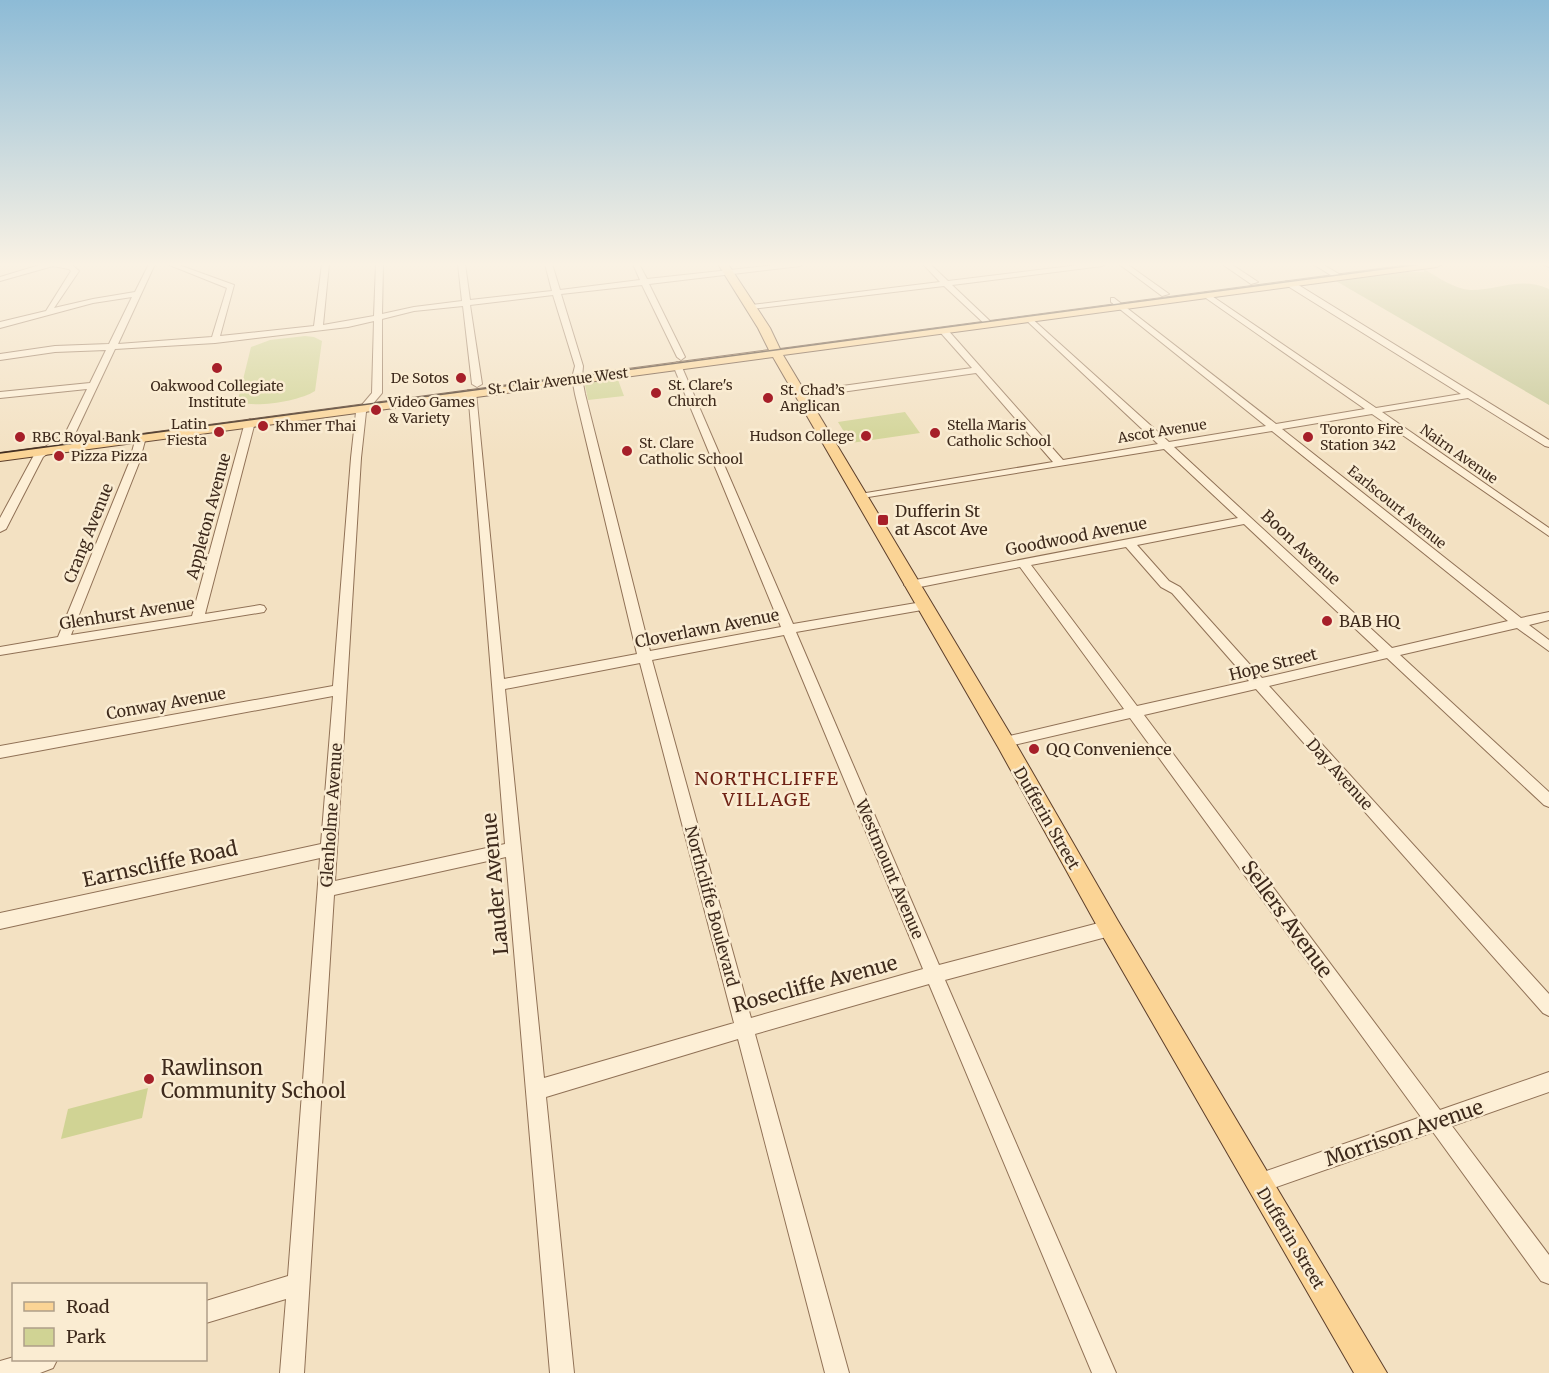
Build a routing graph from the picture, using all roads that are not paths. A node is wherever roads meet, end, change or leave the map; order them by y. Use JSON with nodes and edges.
{"nodes":[{"id":1,"x":121,"y":328,"type":"edge"},
{"id":2,"x":219,"y":328,"type":"edge"},
{"id":3,"x":318,"y":328,"type":"edge"},
{"id":4,"x":377,"y":328,"type":"edge"},
{"id":5,"x":468,"y":328,"type":"edge"},
{"id":6,"x":568,"y":328,"type":"edge"},
{"id":7,"x":665,"y":328,"type":"edge"},
{"id":8,"x":763,"y":328,"type":"edge"},
{"id":9,"x":931,"y":328,"type":"edge"},
{"id":10,"x":952,"y":328,"type":"edge"},
{"id":11,"x":1040,"y":328,"type":"edge"},
{"id":12,"x":1148,"y":328,"type":"edge"},
{"id":13,"x":1255,"y":328,"type":"edge"},
{"id":14,"x":1361,"y":328,"type":"edge"},
{"id":15,"x":943,"y":330,"type":"junction"},
{"id":16,"x":215,"y":340,"type":"junction"},
{"id":17,"x":113,"y":346,"type":"junction"},
{"id":18,"x":774,"y":349,"type":"junction"},
{"id":19,"x":0,"y":357,"type":"edge"},
{"id":20,"x":679,"y":361,"type":"junction"},
{"id":21,"x":977,"y":370,"type":"junction"},
{"id":22,"x":578,"y":374,"type":"junction"},
{"id":23,"x":95,"y":385,"type":"junction"},
{"id":24,"x":474,"y":388,"type":"junction"},
{"id":25,"x":0,"y":395,"type":"edge"},
{"id":26,"x":799,"y":395,"type":"junction"},
{"id":27,"x":1468,"y":395,"type":"junction"},
{"id":28,"x":370,"y":402,"type":"junction"},
{"id":29,"x":1374,"y":411,"type":"junction"},
{"id":30,"x":250,"y":422,"type":"junction"},
{"id":31,"x":1273,"y":428,"type":"junction"},
{"id":32,"x":141,"y":437,"type":"junction"},
{"id":33,"x":65,"y":439,"type":"junction"},
{"id":34,"x":1549,"y":444,"type":"edge"},
{"id":35,"x":1168,"y":445,"type":"junction"},
{"id":36,"x":0,"y":447,"type":"edge"},
{"id":37,"x":46,"y":450,"type":"junction"},
{"id":38,"x":0,"y":457,"type":"edge"},
{"id":39,"x":1061,"y":464,"type":"junction"},
{"id":40,"x":860,"y":497,"type":"junction"},
{"id":41,"x":1247,"y":520,"type":"junction"},
{"id":42,"x":0,"y":529,"type":"edge"},
{"id":43,"x":1549,"y":533,"type":"edge"},
{"id":44,"x":1129,"y":543,"type":"junction"},
{"id":45,"x":1024,"y":564,"type":"junction"},
{"id":46,"x":910,"y":585,"type":"junction"},
{"id":47,"x":922,"y":606,"type":"junction"},
{"id":48,"x":260,"y":609,"type":"dead end"},
{"id":49,"x":1549,"y":616,"type":"edge"},
{"id":50,"x":198,"y":618,"type":"junction"},
{"id":51,"x":1520,"y":623,"type":"junction"},
{"id":52,"x":788,"y":630,"type":"junction"},
{"id":53,"x":63,"y":640,"type":"junction"},
{"id":54,"x":1549,"y":647,"type":"edge"},
{"id":55,"x":0,"y":651,"type":"edge"},
{"id":56,"x":1391,"y":654,"type":"junction"},
{"id":57,"x":646,"y":657,"type":"junction"},
{"id":58,"x":1259,"y":684,"type":"junction"},
{"id":59,"x":498,"y":685,"type":"junction"},
{"id":60,"x":339,"y":690,"type":"junction"},
{"id":61,"x":1134,"y":712,"type":"junction"},
{"id":62,"x":1005,"y":742,"type":"junction"},
{"id":63,"x":0,"y":752,"type":"edge"},
{"id":64,"x":1549,"y":801,"type":"edge"},
{"id":65,"x":329,"y":849,"type":"junction"},
{"id":66,"x":513,"y":849,"type":"junction"},
{"id":67,"x":326,"y":890,"type":"junction"},
{"id":68,"x":0,"y":921,"type":"edge"},
{"id":69,"x":1110,"y":928,"type":"junction"},
{"id":70,"x":936,"y":975,"type":"junction"},
{"id":71,"x":1549,"y":1007,"type":"edge"},
{"id":72,"x":744,"y":1027,"type":"junction"},
{"id":73,"x":1549,"y":1082,"type":"edge"},
{"id":74,"x":534,"y":1090,"type":"junction"},
{"id":75,"x":1437,"y":1122,"type":"junction"},
{"id":76,"x":1259,"y":1183,"type":"junction"},
{"id":77,"x":1549,"y":1274,"type":"edge"},
{"id":78,"x":299,"y":1284,"type":"junction"},
{"id":79,"x":207,"y":1312,"type":"edge"},
{"id":80,"x":39,"y":1361,"type":"edge"},
{"id":81,"x":0,"y":1373,"type":"edge"},
{"id":82,"x":292,"y":1373,"type":"edge"},
{"id":83,"x":562,"y":1373,"type":"edge"},
{"id":84,"x":837,"y":1373,"type":"edge"},
{"id":85,"x":1104,"y":1373,"type":"edge"},
{"id":86,"x":1371,"y":1373,"type":"edge"}],
"edges":[{"from":1,"to":17,"type":"street"},
{"from":2,"to":16,"type":"street"},
{"from":3,"to":16,"type":"street"},
{"from":4,"to":28,"type":"street","name":"Glenholme Avenue"},
{"from":5,"to":24,"type":"street","name":"Lauder Avenue"},
{"from":6,"to":22,"type":"street","name":"Northcliffe Boulevard"},
{"from":7,"to":20,"type":"street","name":"Westmount Avenue"},
{"from":8,"to":18,"type":"main road","name":"Dufferin Street"},
{"from":9,"to":18,"type":"main road","name":"St. Clair Avenue West"},
{"from":10,"to":15,"type":"main road","name":"St. Clair Avenue West"},
{"from":11,"to":35,"type":"street","name":"Boon Avenue"},
{"from":12,"to":31,"type":"street","name":"Earlscourt Avenue"},
{"from":13,"to":29,"type":"street","name":"Nairn Avenue"},
{"from":14,"to":27,"type":"street"},
{"from":15,"to":18,"type":"main road","name":"St. Clair Avenue West"},
{"from":15,"to":21,"type":"street"},
{"from":16,"to":17,"type":"street"},
{"from":17,"to":19,"type":"street"},
{"from":17,"to":23,"type":"street"},
{"from":18,"to":20,"type":"main road","name":"St. Clair Avenue West"},
{"from":18,"to":26,"type":"main road","name":"Dufferin Street"},
{"from":20,"to":22,"type":"main road","name":"St. Clair Avenue West"},
{"from":20,"to":52,"type":"street","name":"Westmount Avenue"},
{"from":21,"to":26,"type":"street"},
{"from":21,"to":39,"type":"street"},
{"from":22,"to":24,"type":"main road","name":"St. Clair Avenue West"},
{"from":22,"to":57,"type":"street","name":"Northcliffe Boulevard"},
{"from":23,"to":25,"type":"street"},
{"from":23,"to":33,"type":"street"},
{"from":24,"to":28,"type":"main road","name":"St. Clair Avenue West"},
{"from":24,"to":59,"type":"street","name":"Lauder Avenue"},
{"from":26,"to":40,"type":"main road","name":"Dufferin Street"},
{"from":27,"to":29,"type":"street","name":"Ascot Avenue"},
{"from":27,"to":34,"type":"street"},
{"from":28,"to":30,"type":"main road","name":"St. Clair Avenue West"},
{"from":28,"to":33,"type":"main road","name":"St. Clair Avenue West"},
{"from":28,"to":60,"type":"street","name":"Glenholme Avenue"},
{"from":29,"to":31,"type":"street","name":"Ascot Avenue"},
{"from":29,"to":43,"type":"street","name":"Nairn Avenue"},
{"from":30,"to":32,"type":"main road","name":"St. Clair Avenue West"},
{"from":30,"to":50,"type":"street","name":"Appleton Avenue"},
{"from":31,"to":35,"type":"street","name":"Ascot Avenue"},
{"from":31,"to":51,"type":"street","name":"Earlscourt Avenue"},
{"from":32,"to":37,"type":"main road","name":"St. Clair Avenue West"},
{"from":32,"to":53,"type":"street","name":"Crang Avenue"},
{"from":33,"to":36,"type":"main road","name":"St. Clair Avenue West"},
{"from":33,"to":37,"type":"street"},
{"from":35,"to":39,"type":"street","name":"Ascot Avenue"},
{"from":35,"to":41,"type":"street","name":"Boon Avenue"},
{"from":37,"to":38,"type":"main road","name":"St. Clair Avenue West"},
{"from":37,"to":42,"type":"street"},
{"from":39,"to":40,"type":"street","name":"Ascot Avenue"},
{"from":40,"to":46,"type":"main road","name":"Dufferin Street"},
{"from":41,"to":44,"type":"street","name":"Goodwood Avenue"},
{"from":41,"to":56,"type":"street","name":"Boon Avenue"},
{"from":44,"to":45,"type":"street","name":"Goodwood Avenue"},
{"from":44,"to":58,"type":"street","name":"Day Avenue"},
{"from":45,"to":46,"type":"street","name":"Goodwood Avenue"},
{"from":45,"to":61,"type":"street","name":"Sellers Avenue"},
{"from":46,"to":47,"type":"main road","name":"Dufferin Street"},
{"from":47,"to":52,"type":"street","name":"Cloverlawn Avenue"},
{"from":47,"to":62,"type":"main road","name":"Dufferin Street"},
{"from":48,"to":50,"type":"street","name":"Glenhurst Avenue"},
{"from":49,"to":51,"type":"street","name":"Hope Street"},
{"from":50,"to":53,"type":"street","name":"Glenhurst Avenue"},
{"from":51,"to":54,"type":"street","name":"Earlscourt Avenue"},
{"from":51,"to":56,"type":"street","name":"Hope Street"},
{"from":52,"to":57,"type":"street","name":"Cloverlawn Avenue"},
{"from":52,"to":70,"type":"street","name":"Westmount Avenue"},
{"from":53,"to":55,"type":"street","name":"Glenhurst Avenue"},
{"from":56,"to":58,"type":"street","name":"Hope Street"},
{"from":56,"to":64,"type":"street","name":"Boon Avenue"},
{"from":57,"to":59,"type":"street","name":"Cloverlawn Avenue"},
{"from":57,"to":72,"type":"street","name":"Northcliffe Boulevard"},
{"from":58,"to":61,"type":"street","name":"Hope Street"},
{"from":58,"to":71,"type":"street","name":"Day Avenue"},
{"from":59,"to":66,"type":"street","name":"Lauder Avenue"},
{"from":60,"to":63,"type":"street","name":"Conway Avenue"},
{"from":60,"to":65,"type":"street","name":"Glenholme Avenue"},
{"from":61,"to":62,"type":"street","name":"Hope Street"},
{"from":61,"to":75,"type":"street","name":"Sellers Avenue"},
{"from":62,"to":69,"type":"main road","name":"Dufferin Street"},
{"from":65,"to":67,"type":"street","name":"Glenholme Avenue"},
{"from":65,"to":68,"type":"street","name":"Earnscliffe Road"},
{"from":66,"to":67,"type":"street"},
{"from":66,"to":74,"type":"street","name":"Lauder Avenue"},
{"from":67,"to":78,"type":"street","name":"Glenholme Avenue"},
{"from":69,"to":70,"type":"street","name":"Rosecliffe Avenue"},
{"from":69,"to":76,"type":"main road","name":"Dufferin Street"},
{"from":70,"to":72,"type":"street","name":"Rosecliffe Avenue"},
{"from":70,"to":85,"type":"street","name":"Westmount Avenue"},
{"from":72,"to":74,"type":"street","name":"Rosecliffe Avenue"},
{"from":72,"to":84,"type":"street","name":"Northcliffe Boulevard"},
{"from":73,"to":75,"type":"street","name":"Morrison Avenue"},
{"from":74,"to":83,"type":"street","name":"Lauder Avenue"},
{"from":75,"to":76,"type":"street","name":"Morrison Avenue"},
{"from":75,"to":77,"type":"street","name":"Sellers Avenue"},
{"from":76,"to":86,"type":"main road","name":"Dufferin Street"},
{"from":78,"to":79,"type":"street"},
{"from":78,"to":82,"type":"street","name":"Glenholme Avenue"},
{"from":80,"to":81,"type":"street"}]}
